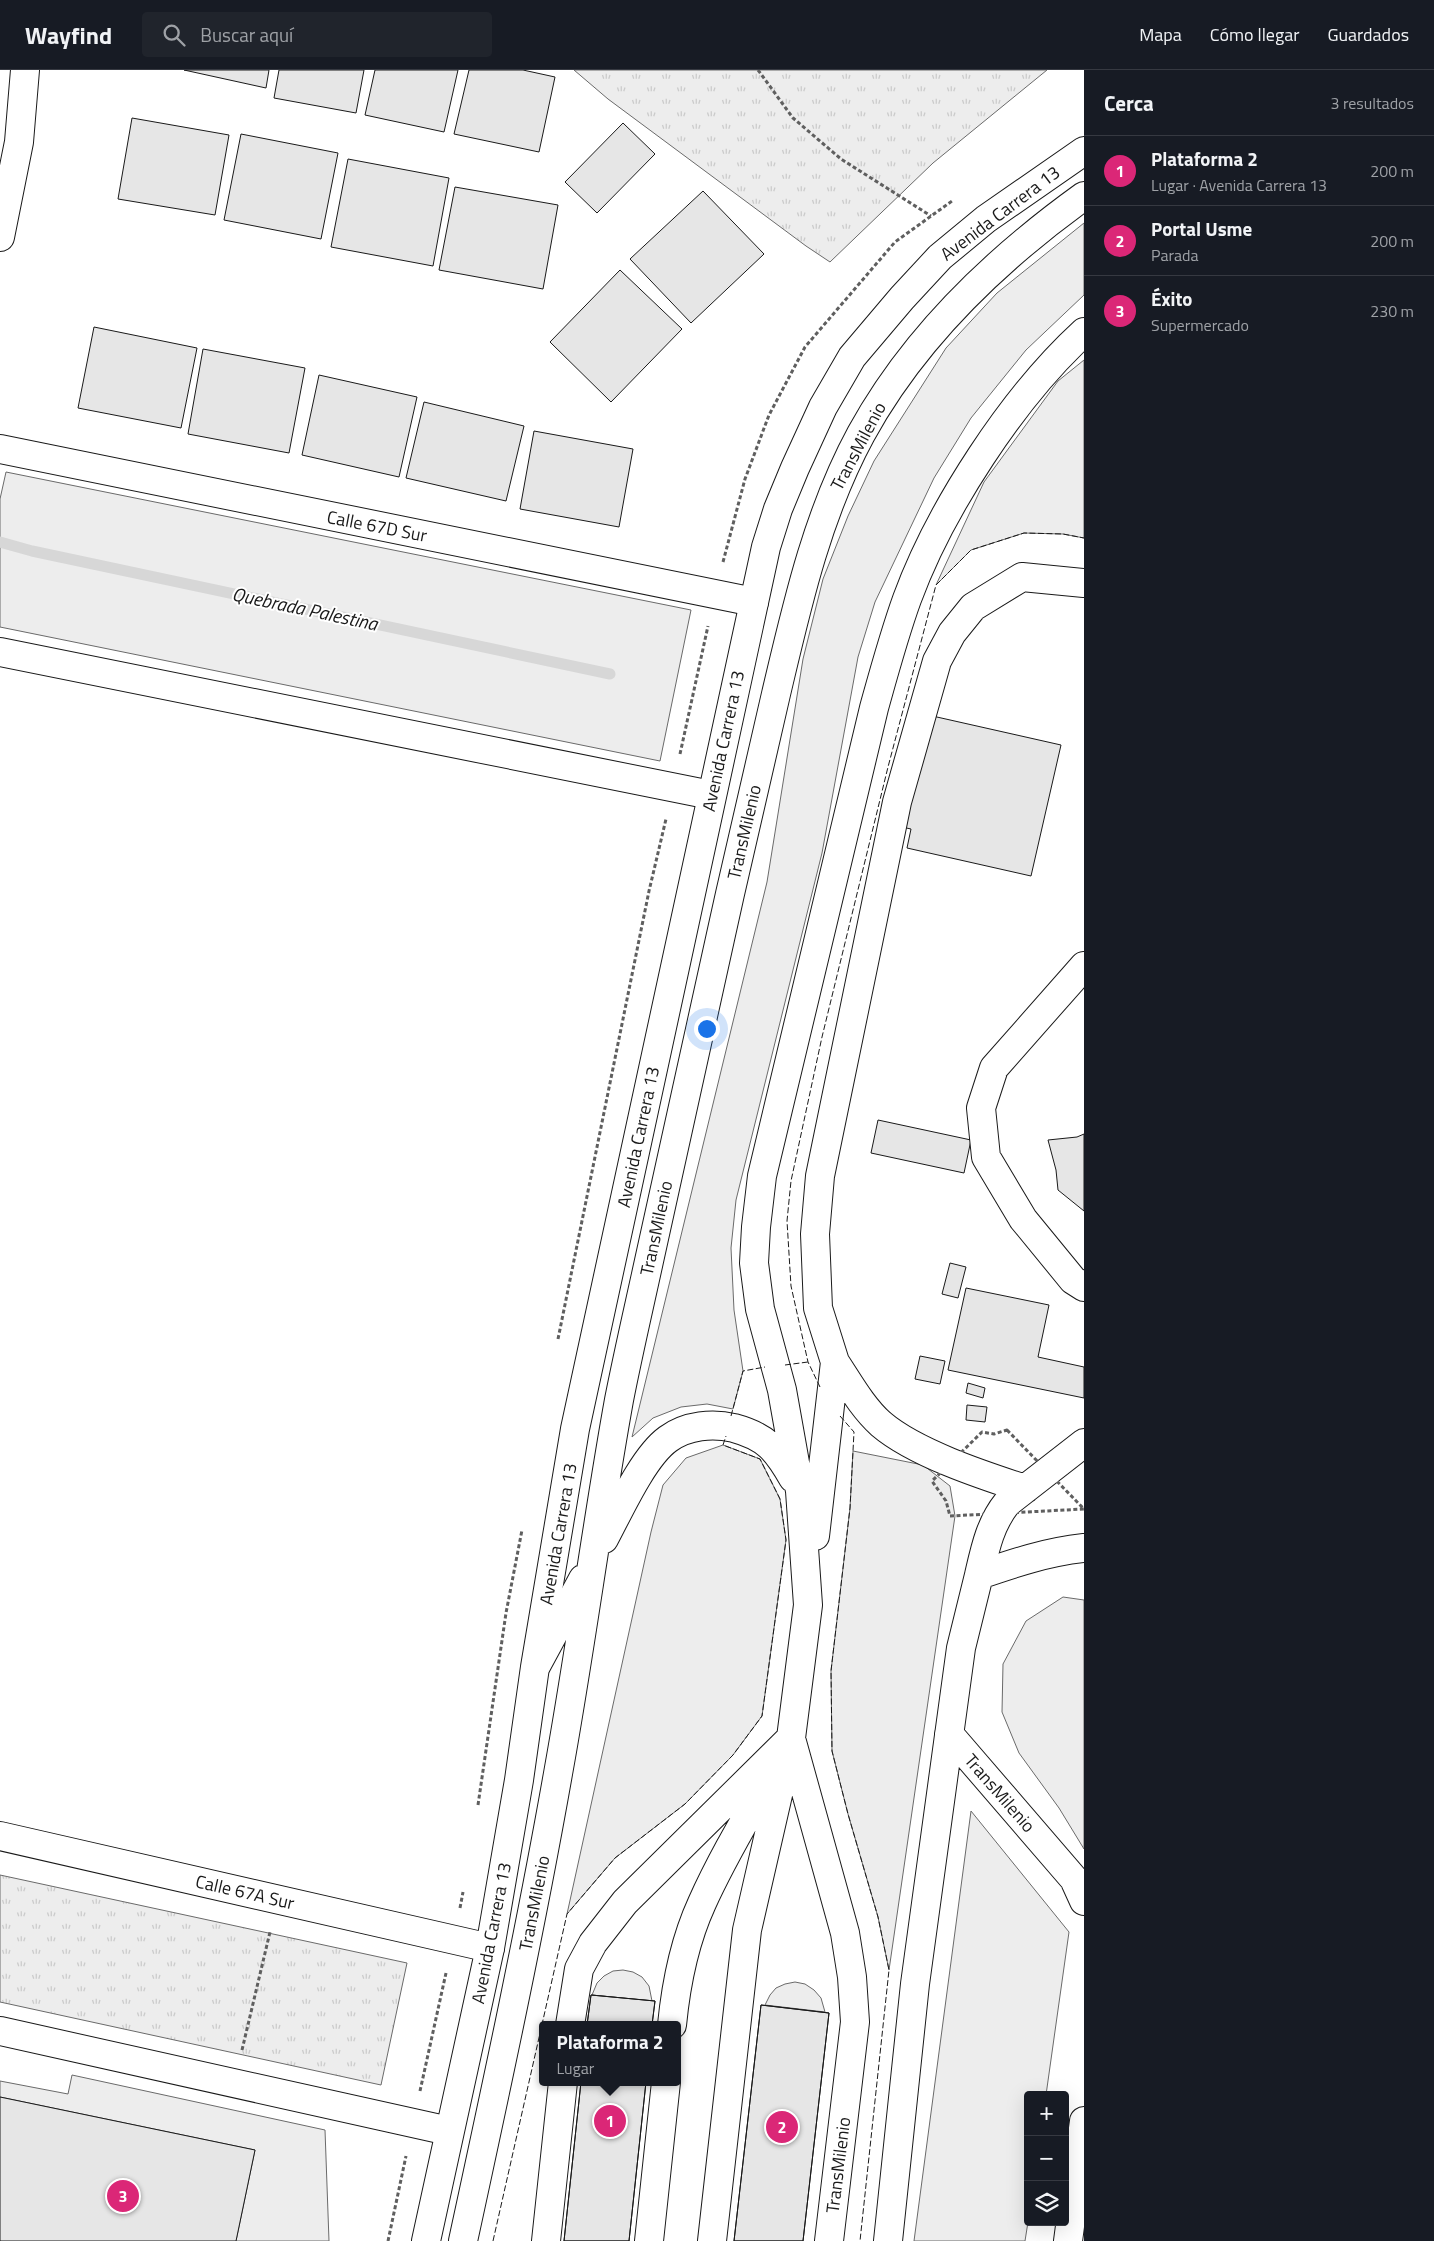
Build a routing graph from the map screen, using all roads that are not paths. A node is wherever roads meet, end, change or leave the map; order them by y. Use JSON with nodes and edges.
{"nodes":[{"id":1,"x":25,"y":70,"type":"edge"},
{"id":2,"x":1084,"y":151,"type":"edge"},
{"id":3,"x":1084,"y":196,"type":"edge"},
{"id":4,"x":0,"y":237,"type":"edge"},
{"id":5,"x":1084,"y":332,"type":"edge"},
{"id":6,"x":0,"y":449,"type":"edge"},
{"id":7,"x":1084,"y":583,"type":"edge"},
{"id":8,"x":754,"y":602,"type":"junction"},
{"id":9,"x":0,"y":652,"type":"edge"},
{"id":10,"x":711,"y":795,"type":"junction"},
{"id":11,"x":1084,"y":966,"type":"edge"},
{"id":12,"x":1084,"y":1287,"type":"edge"},
{"id":13,"x":835,"y":1362,"type":"junction"},
{"id":14,"x":1084,"y":1443,"type":"edge"},
{"id":15,"x":1025,"y":1489,"type":"junction"},
{"id":16,"x":800,"y":1491,"type":"junction"},
{"id":17,"x":1084,"y":1548,"type":"edge"},
{"id":18,"x":592,"y":1562,"type":"junction"},
{"id":19,"x":979,"y":1575,"type":"junction"},
{"id":20,"x":808,"y":1605,"type":"junction"},
{"id":21,"x":535,"y":1667,"type":"junction"},
{"id":22,"x":949,"y":1734,"type":"junction"},
{"id":23,"x":791,"y":1738,"type":"junction"},
{"id":24,"x":0,"y":1836,"type":"edge"},
{"id":25,"x":1084,"y":1901,"type":"edge"},
{"id":26,"x":490,"y":1948,"type":"junction"},
{"id":27,"x":571,"y":2021,"type":"edge"},
{"id":28,"x":672,"y":2021,"type":"edge"},
{"id":29,"x":0,"y":2031,"type":"edge"},
{"id":30,"x":563,"y":2086,"type":"edge"},
{"id":31,"x":666,"y":2086,"type":"edge"},
{"id":32,"x":1084,"y":2121,"type":"edge"},
{"id":33,"x":450,"y":2130,"type":"junction"},
{"id":34,"x":426,"y":2241,"type":"edge"},
{"id":35,"x":463,"y":2241,"type":"edge"},
{"id":36,"x":546,"y":2241,"type":"edge"},
{"id":37,"x":649,"y":2241,"type":"edge"},
{"id":38,"x":712,"y":2241,"type":"edge"},
{"id":39,"x":829,"y":2241,"type":"edge"},
{"id":40,"x":888,"y":2241,"type":"edge"},
{"id":41,"x":1068,"y":2241,"type":"edge"}],
"edges":[{"from":1,"to":4,"type":"street"},
{"from":2,"to":8,"type":"street","name":"Avenida Carrera 13"},
{"from":3,"to":18,"type":"street","name":"TransMilenio"},
{"from":5,"to":16,"type":"street","name":"TransMilenio"},
{"from":6,"to":8,"type":"street","name":"Calle 67D Sur"},
{"from":7,"to":13,"type":"street","name":"TransMilenio"},
{"from":8,"to":10,"type":"street","name":"Avenida Carrera 13"},
{"from":9,"to":10,"type":"street"},
{"from":10,"to":21,"type":"street","name":"Avenida Carrera 13"},
{"from":11,"to":12,"type":"street"},
{"from":13,"to":15,"type":"street","name":"TransMilenio"},
{"from":13,"to":20,"type":"street","name":"TransMilenio"},
{"from":14,"to":15,"type":"street","name":"TransMilenio"},
{"from":15,"to":19,"type":"street","name":"TransMilenio"},
{"from":16,"to":18,"type":"street","name":"TransMilenio"},
{"from":16,"to":20,"type":"street","name":"TransMilenio"},
{"from":17,"to":19,"type":"street"},
{"from":18,"to":21,"type":"street","name":"TransMilenio"},
{"from":18,"to":35,"type":"street","name":"TransMilenio"},
{"from":19,"to":22,"type":"street","name":"TransMilenio"},
{"from":20,"to":23,"type":"street","name":"TransMilenio"},
{"from":21,"to":26,"type":"street","name":"Avenida Carrera 13"},
{"from":22,"to":25,"type":"street","name":"TransMilenio"},
{"from":22,"to":40,"type":"street","name":"TransMilenio"},
{"from":23,"to":27,"type":"street"},
{"from":23,"to":28,"type":"street","name":"TransMilenio"},
{"from":23,"to":38,"type":"street","name":"TransMilenio"},
{"from":23,"to":39,"type":"street","name":"TransMilenio"},
{"from":24,"to":26,"type":"street","name":"Calle 67A Sur"},
{"from":26,"to":33,"type":"street","name":"Avenida Carrera 13"},
{"from":29,"to":33,"type":"street"},
{"from":30,"to":36,"type":"street"},
{"from":31,"to":37,"type":"street"},
{"from":32,"to":41,"type":"street"},
{"from":33,"to":34,"type":"street","name":"Avenida Carrera 13"}]}
